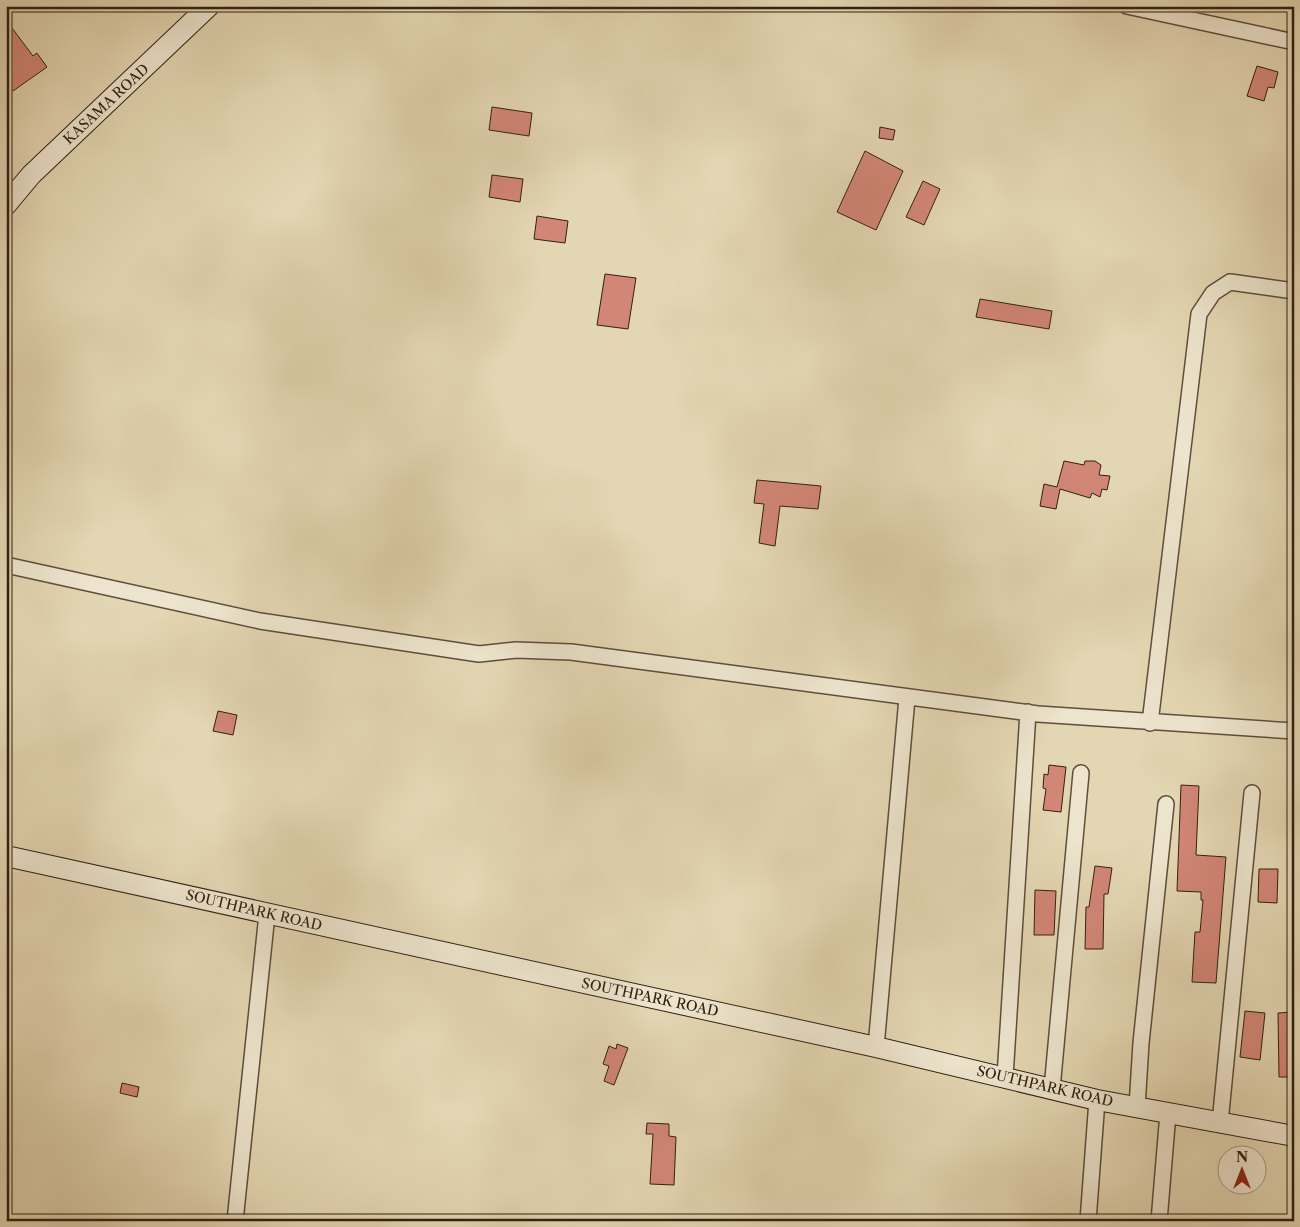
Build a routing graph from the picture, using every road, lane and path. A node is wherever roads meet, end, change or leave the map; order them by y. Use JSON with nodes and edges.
{"nodes":[{"id":1,"x":209,"y":6,"type":"edge"},
{"id":2,"x":1127,"y":6,"type":"edge"},
{"id":3,"x":1294,"y":42,"type":"edge"},
{"id":4,"x":6,"y":204,"type":"edge"},
{"id":5,"x":1294,"y":291,"type":"edge"},
{"id":6,"x":6,"y":565,"type":"edge"},
{"id":7,"x":907,"y":698,"type":"junction"},
{"id":8,"x":1028,"y":712,"type":"junction"},
{"id":9,"x":1150,"y":723,"type":"junction"},
{"id":10,"x":1294,"y":731,"type":"edge"},
{"id":11,"x":1081,"y":773,"type":"dead end"},
{"id":12,"x":1252,"y":793,"type":"dead end"},
{"id":13,"x":1166,"y":804,"type":"dead end"},
{"id":14,"x":6,"y":856,"type":"edge"},
{"id":15,"x":267,"y":914,"type":"junction"},
{"id":16,"x":876,"y":1046,"type":"junction"},
{"id":17,"x":1005,"y":1077,"type":"junction"},
{"id":18,"x":1052,"y":1089,"type":"junction"},
{"id":19,"x":1098,"y":1100,"type":"junction"},
{"id":20,"x":1137,"y":1107,"type":"junction"},
{"id":21,"x":1168,"y":1113,"type":"junction"},
{"id":22,"x":1220,"y":1123,"type":"junction"},
{"id":23,"x":1294,"y":1136,"type":"edge"},
{"id":24,"x":235,"y":1221,"type":"edge"},
{"id":25,"x":1088,"y":1221,"type":"edge"},
{"id":26,"x":1159,"y":1221,"type":"edge"}],
"edges":[{"from":1,"to":4,"type":"street","name":"KASAMA ROAD"},
{"from":2,"to":3,"type":"street"},
{"from":5,"to":9,"type":"street"},
{"from":6,"to":7,"type":"street"},
{"from":7,"to":8,"type":"street"},
{"from":7,"to":16,"type":"street"},
{"from":8,"to":9,"type":"street"},
{"from":8,"to":17,"type":"street"},
{"from":9,"to":10,"type":"street"},
{"from":11,"to":18,"type":"street"},
{"from":12,"to":22,"type":"street"},
{"from":13,"to":20,"type":"street"},
{"from":14,"to":15,"type":"street","name":"SOUTHPARK ROAD"},
{"from":15,"to":16,"type":"street","name":"SOUTHPARK ROAD"},
{"from":15,"to":24,"type":"street"},
{"from":16,"to":17,"type":"street","name":"SOUTHPARK ROAD"},
{"from":17,"to":18,"type":"street","name":"SOUTHPARK ROAD"},
{"from":18,"to":19,"type":"street","name":"SOUTHPARK ROAD"},
{"from":19,"to":20,"type":"street","name":"SOUTHPARK ROAD"},
{"from":19,"to":25,"type":"street"},
{"from":20,"to":21,"type":"street","name":"SOUTHPARK ROAD"},
{"from":21,"to":22,"type":"street","name":"SOUTHPARK ROAD"},
{"from":21,"to":26,"type":"street"},
{"from":22,"to":23,"type":"street","name":"SOUTHPARK ROAD"}]}
